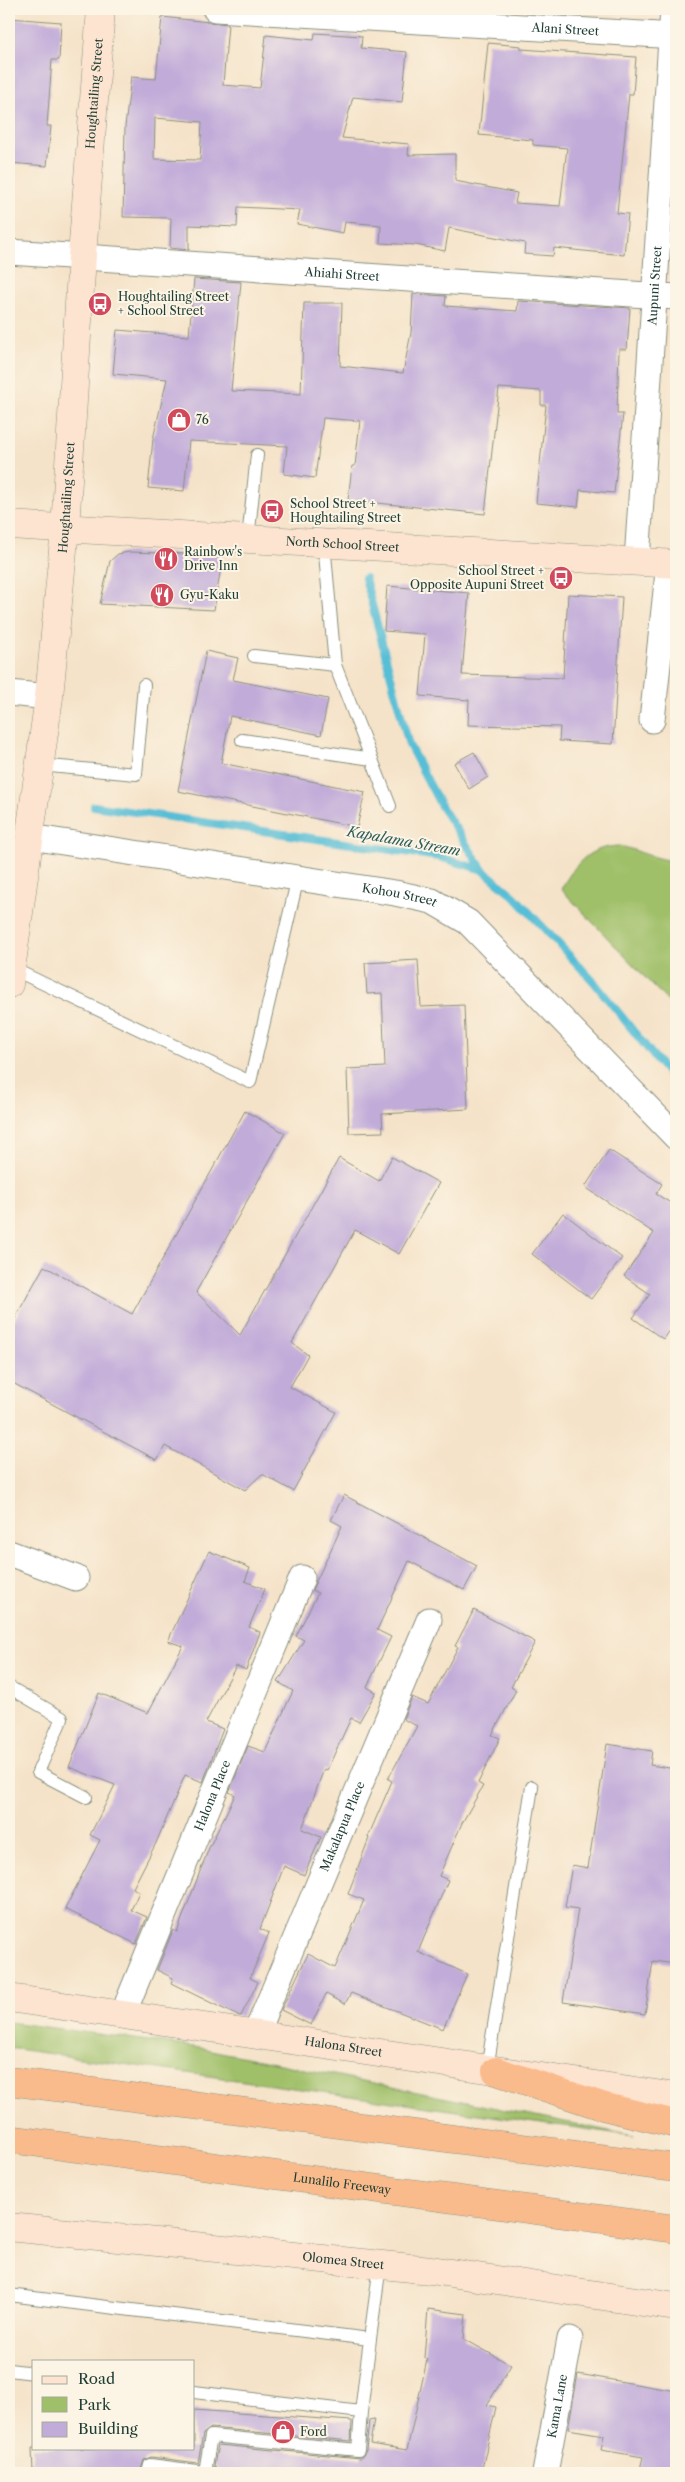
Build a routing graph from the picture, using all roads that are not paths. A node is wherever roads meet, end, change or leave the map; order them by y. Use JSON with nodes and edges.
{"nodes":[{"id":1,"x":101,"y":9,"type":"edge"},
{"id":2,"x":215,"y":9,"type":"edge"},
{"id":3,"x":673,"y":9,"type":"edge"},
{"id":4,"x":674,"y":36,"type":"edge"},
{"id":5,"x":9,"y":252,"type":"edge"},
{"id":6,"x":82,"y":256,"type":"junction"},
{"id":7,"x":665,"y":297,"type":"edge"},
{"id":8,"x":257,"y":455,"type":"dead end"},
{"id":9,"x":9,"y":525,"type":"edge"},
{"id":10,"x":65,"y":529,"type":"junction"},
{"id":11,"x":248,"y":539,"type":"junction"},
{"id":12,"x":324,"y":543,"type":"junction"},
{"id":13,"x":637,"y":561,"type":"junction"},
{"id":14,"x":673,"y":563,"type":"edge"},
{"id":15,"x":254,"y":656,"type":"dead end"},
{"id":16,"x":336,"y":665,"type":"junction"},
{"id":17,"x":144,"y":685,"type":"dead end"},
{"id":18,"x":9,"y":693,"type":"edge"},
{"id":19,"x":48,"y":697,"type":"junction"},
{"id":20,"x":652,"y":720,"type":"dead end"},
{"id":21,"x":242,"y":740,"type":"dead end"},
{"id":22,"x":372,"y":759,"type":"junction"},
{"id":23,"x":39,"y":765,"type":"junction"},
{"id":24,"x":390,"y":806,"type":"dead end"},
{"id":25,"x":30,"y":837,"type":"junction"},
{"id":26,"x":298,"y":877,"type":"junction"},
{"id":27,"x":10,"y":962,"type":"edge"},
{"id":28,"x":676,"y":1137,"type":"edge"},
{"id":29,"x":9,"y":1553,"type":"edge"},
{"id":30,"x":76,"y":1578,"type":"dead end"},
{"id":31,"x":302,"y":1578,"type":"dead end"},
{"id":32,"x":429,"y":1620,"type":"dead end"},
{"id":33,"x":9,"y":1686,"type":"edge"},
{"id":34,"x":532,"y":1787,"type":"dead end"},
{"id":35,"x":86,"y":1797,"type":"dead end"},
{"id":36,"x":9,"y":1998,"type":"edge"},
{"id":37,"x":123,"y":2014,"type":"junction"},
{"id":38,"x":256,"y":2033,"type":"junction"},
{"id":39,"x":492,"y":2070,"type":"junction"},
{"id":40,"x":9,"y":2081,"type":"edge"},
{"id":41,"x":676,"y":2097,"type":"edge"},
{"id":42,"x":676,"y":2124,"type":"edge"},
{"id":43,"x":9,"y":2139,"type":"edge"},
{"id":44,"x":676,"y":2168,"type":"edge"},
{"id":45,"x":9,"y":2227,"type":"edge"},
{"id":46,"x":676,"y":2229,"type":"edge"},
{"id":47,"x":380,"y":2265,"type":"junction"},
{"id":48,"x":9,"y":2295,"type":"edge"},
{"id":49,"x":676,"y":2308,"type":"edge"},
{"id":50,"x":370,"y":2339,"type":"junction"},
{"id":51,"x":570,"y":2339,"type":"dead end"},
{"id":52,"x":9,"y":2370,"type":"edge"},
{"id":53,"x":32,"y":2373,"type":"edge"},
{"id":54,"x":195,"y":2392,"type":"edge"},
{"id":55,"x":362,"y":2412,"type":"junction"},
{"id":56,"x":148,"y":2473,"type":"edge"},
{"id":57,"x":208,"y":2473,"type":"edge"},
{"id":58,"x":545,"y":2473,"type":"edge"}],
"edges":[{"from":1,"to":6,"type":"main road","name":"Houghtailing Street"},
{"from":2,"to":4,"type":"street","name":"Alani Street"},
{"from":3,"to":4,"type":"street","name":"Aupuni Street"},
{"from":4,"to":7,"type":"street","name":"Aupuni Street"},
{"from":5,"to":6,"type":"street","name":"Ahiahi Street"},
{"from":6,"to":7,"type":"street","name":"Ahiahi Street"},
{"from":6,"to":10,"type":"main road","name":"Houghtailing Street"},
{"from":7,"to":13,"type":"street","name":"Aupuni Street"},
{"from":8,"to":11,"type":"lane"},
{"from":9,"to":10,"type":"main road","name":"North School Street"},
{"from":10,"to":11,"type":"main road","name":"North School Street"},
{"from":10,"to":19,"type":"main road","name":"Houghtailing Street"},
{"from":11,"to":12,"type":"main road","name":"North School Street"},
{"from":12,"to":13,"type":"main road","name":"North School Street"},
{"from":12,"to":16,"type":"lane"},
{"from":13,"to":14,"type":"main road","name":"North School Street"},
{"from":14,"to":20,"type":"street"},
{"from":15,"to":16,"type":"lane"},
{"from":16,"to":22,"type":"lane"},
{"from":17,"to":23,"type":"lane"},
{"from":18,"to":19,"type":"street"},
{"from":19,"to":23,"type":"main road","name":"Houghtailing Street"},
{"from":21,"to":22,"type":"lane"},
{"from":22,"to":24,"type":"lane"},
{"from":23,"to":25,"type":"main road","name":"Houghtailing Street"},
{"from":25,"to":26,"type":"street","name":"Kohou Street"},
{"from":25,"to":27,"type":"main road","name":"Houghtailing Street"},
{"from":26,"to":27,"type":"lane"},
{"from":26,"to":28,"type":"street","name":"Kohou Street"},
{"from":29,"to":30,"type":"street"},
{"from":31,"to":37,"type":"street","name":"Halona Place"},
{"from":32,"to":38,"type":"street","name":"Makalapua Place"},
{"from":33,"to":35,"type":"lane"},
{"from":34,"to":39,"type":"lane"},
{"from":36,"to":37,"type":"main road","name":"Halona Street"},
{"from":37,"to":38,"type":"main road","name":"Halona Street"},
{"from":38,"to":39,"type":"main road","name":"Halona Street"},
{"from":39,"to":41,"type":"main road","name":"Halona Street"},
{"from":39,"to":42,"type":"highway"},
{"from":40,"to":44,"type":"highway"},
{"from":43,"to":46,"type":"highway","name":"Lunalilo Freeway"},
{"from":45,"to":47,"type":"main road","name":"Olomea Street"},
{"from":47,"to":49,"type":"main road","name":"Olomea Street"},
{"from":47,"to":50,"type":"lane"},
{"from":48,"to":50,"type":"lane"},
{"from":50,"to":55,"type":"lane"},
{"from":51,"to":58,"type":"street","name":"Kama Lane"},
{"from":52,"to":53,"type":"lane"},
{"from":54,"to":55,"type":"lane"},
{"from":55,"to":57,"type":"lane"},
{"from":56,"to":57,"type":"lane"}]}
